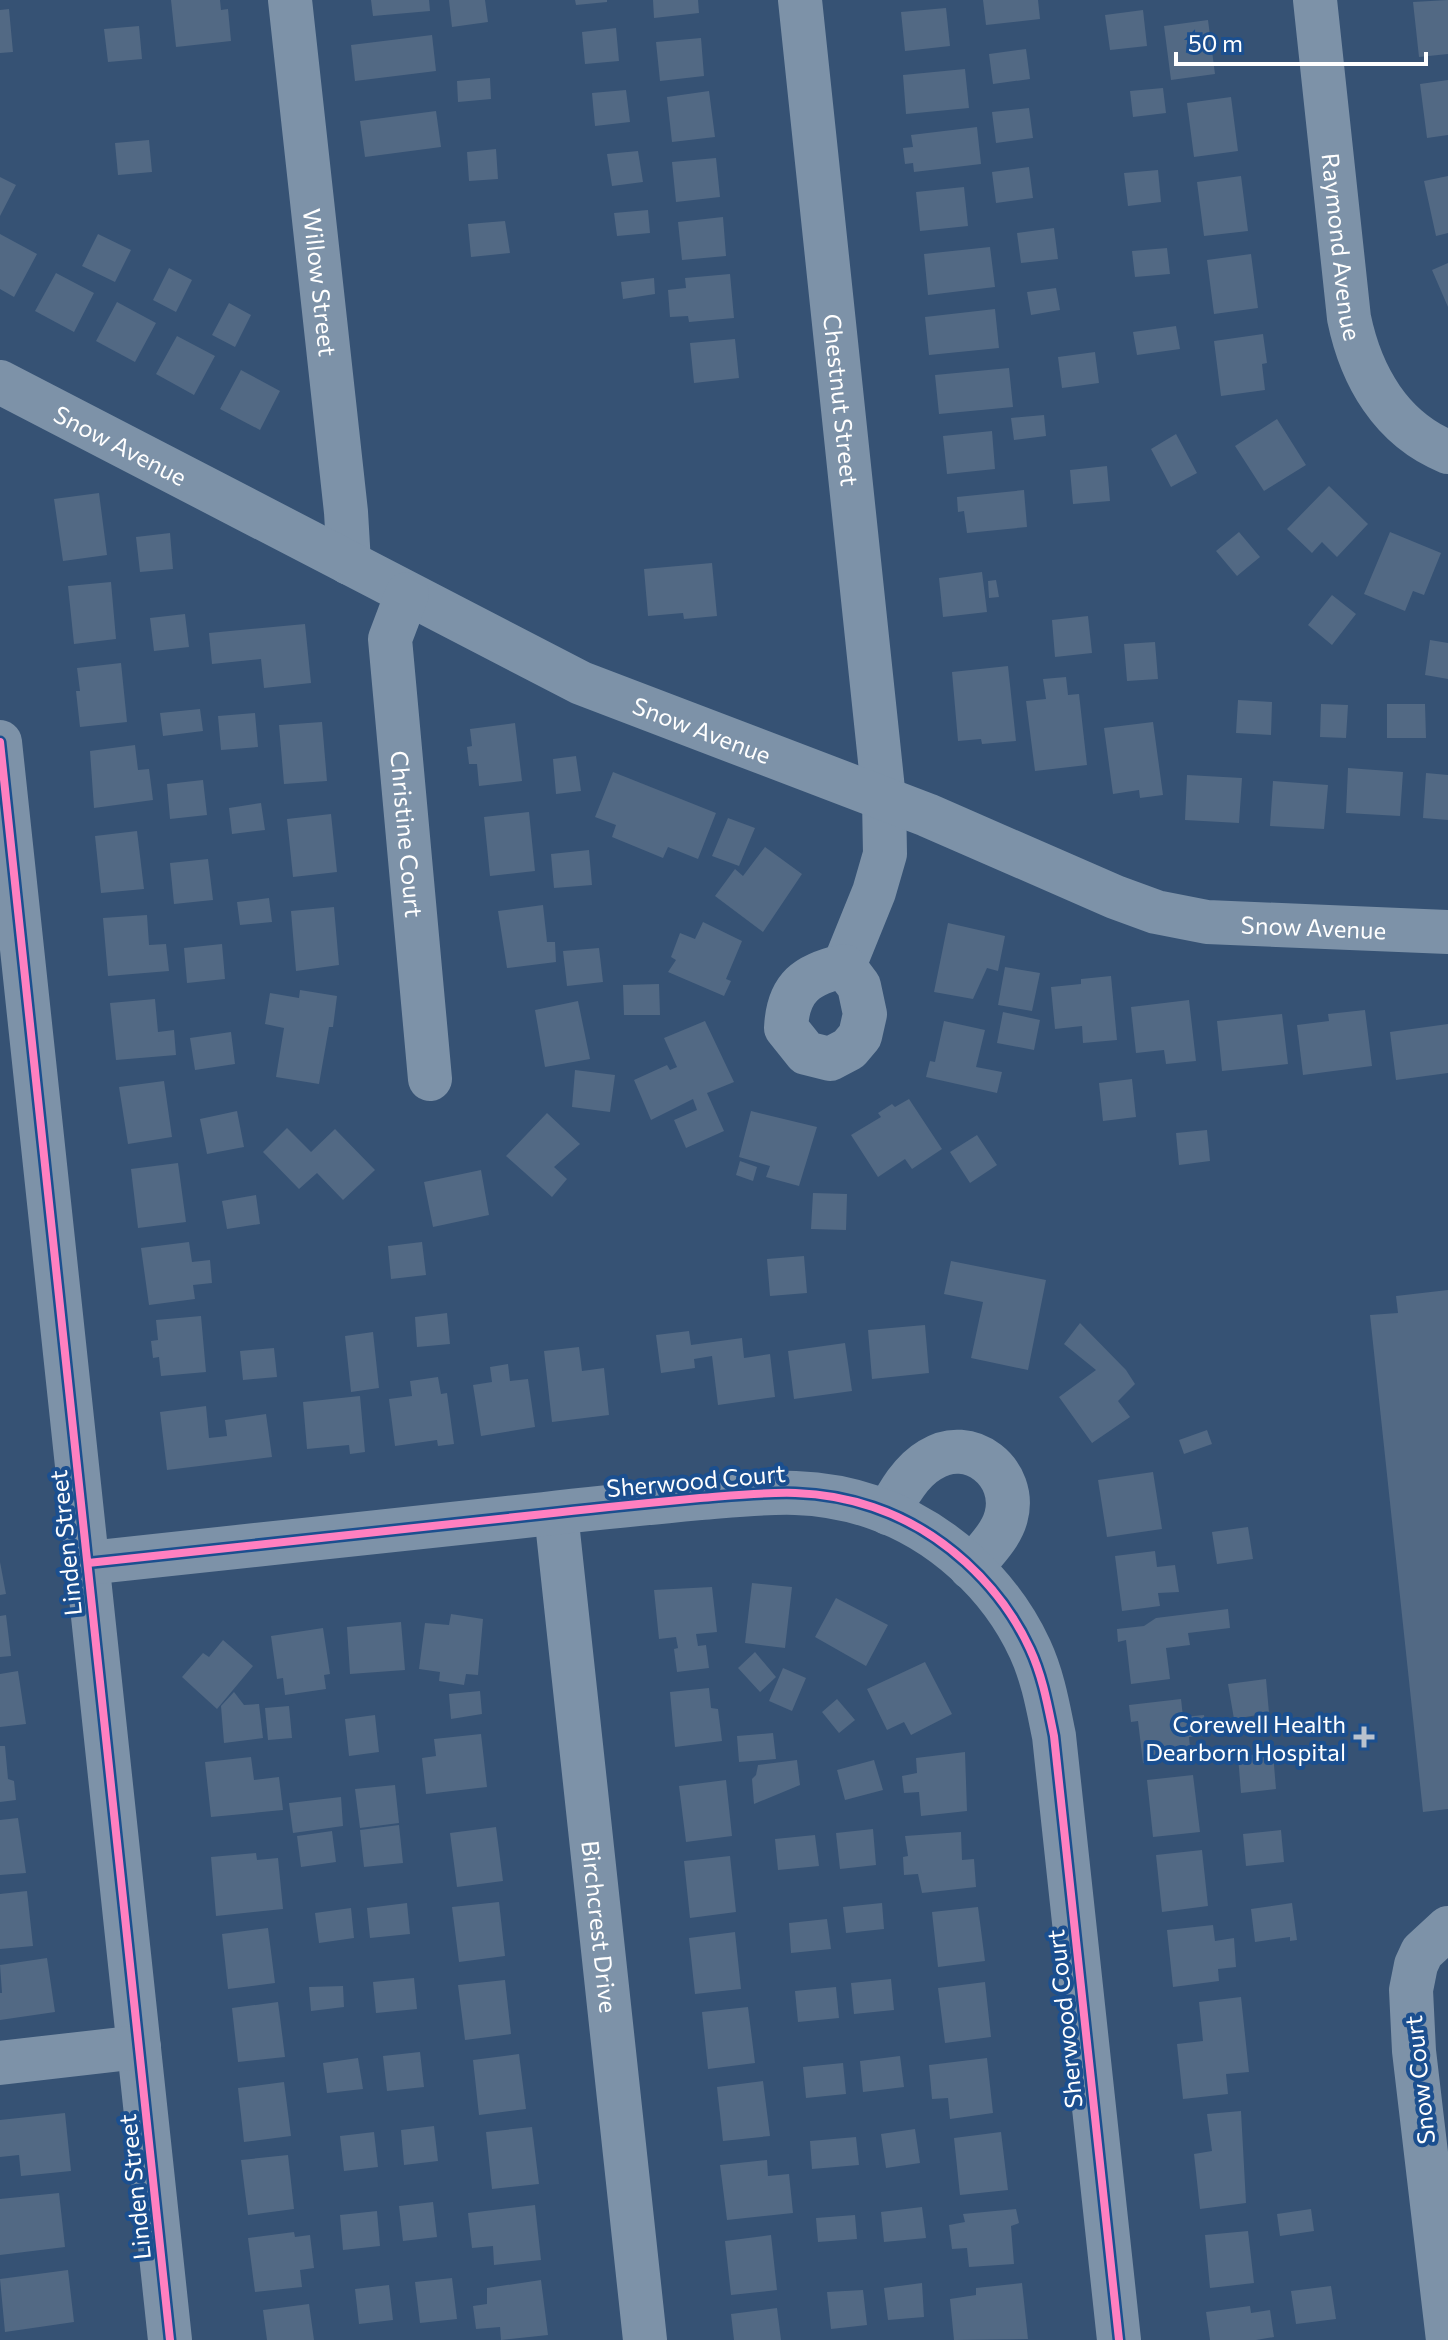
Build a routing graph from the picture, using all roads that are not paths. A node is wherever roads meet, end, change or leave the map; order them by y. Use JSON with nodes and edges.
{"nodes":[{"id":1,"x":290,"y":0,"type":"edge"},
{"id":2,"x":800,"y":0,"type":"edge"},
{"id":3,"x":1315,"y":0,"type":"edge"},
{"id":4,"x":0,"y":382,"type":"edge"},
{"id":5,"x":1448,"y":452,"type":"edge"},
{"id":6,"x":349,"y":563,"type":"junction"},
{"id":7,"x":407,"y":594,"type":"junction"},
{"id":8,"x":0,"y":742,"type":"edge"},
{"id":9,"x":884,"y":799,"type":"junction"},
{"id":10,"x":4,"y":823,"type":"edge"},
{"id":11,"x":1448,"y":932,"type":"edge"},
{"id":12,"x":844,"y":966,"type":"dead end"},
{"id":13,"x":430,"y":1079,"type":"dead end"},
{"id":14,"x":556,"y":1513,"type":"junction"},
{"id":15,"x":888,"y":1513,"type":"junction"},
{"id":16,"x":88,"y":1563,"type":"junction"},
{"id":17,"x":971,"y":1568,"type":"junction"},
{"id":18,"x":1448,"y":1928,"type":"edge"},
{"id":19,"x":139,"y":2047,"type":"junction"},
{"id":20,"x":0,"y":2063,"type":"edge"},
{"id":21,"x":170,"y":2340,"type":"edge"},
{"id":22,"x":645,"y":2340,"type":"edge"},
{"id":23,"x":1119,"y":2340,"type":"edge"},
{"id":24,"x":1448,"y":2340,"type":"edge"}],
"edges":[{"from":1,"to":6,"type":"street","name":"Willow Street"},
{"from":2,"to":9,"type":"street","name":"Chestnut Street"},
{"from":3,"to":5,"type":"street","name":"Raymond Avenue"},
{"from":4,"to":6,"type":"street","name":"Snow Avenue"},
{"from":6,"to":7,"type":"street","name":"Snow Avenue"},
{"from":7,"to":9,"type":"street","name":"Snow Avenue"},
{"from":7,"to":13,"type":"street","name":"Christine Court"},
{"from":8,"to":10,"type":"street","name":"Linden Street"},
{"from":9,"to":11,"type":"street","name":"Snow Avenue"},
{"from":9,"to":12,"type":"street","name":"Chestnut Street"},
{"from":10,"to":16,"type":"street","name":"Linden Street"},
{"from":14,"to":15,"type":"street","name":"Sherwood Court"},
{"from":14,"to":16,"type":"street","name":"Sherwood Court"},
{"from":14,"to":22,"type":"street","name":"Birchcrest Drive"},
{"from":15,"to":17,"type":"street","name":"Sherwood Court"},
{"from":15,"to":17,"type":"street"},
{"from":16,"to":19,"type":"street","name":"Linden Street"},
{"from":17,"to":23,"type":"street","name":"Sherwood Court"},
{"from":18,"to":24,"type":"street","name":"Snow Court"},
{"from":19,"to":20,"type":"street"},
{"from":19,"to":21,"type":"street","name":"Linden Street"}]}
